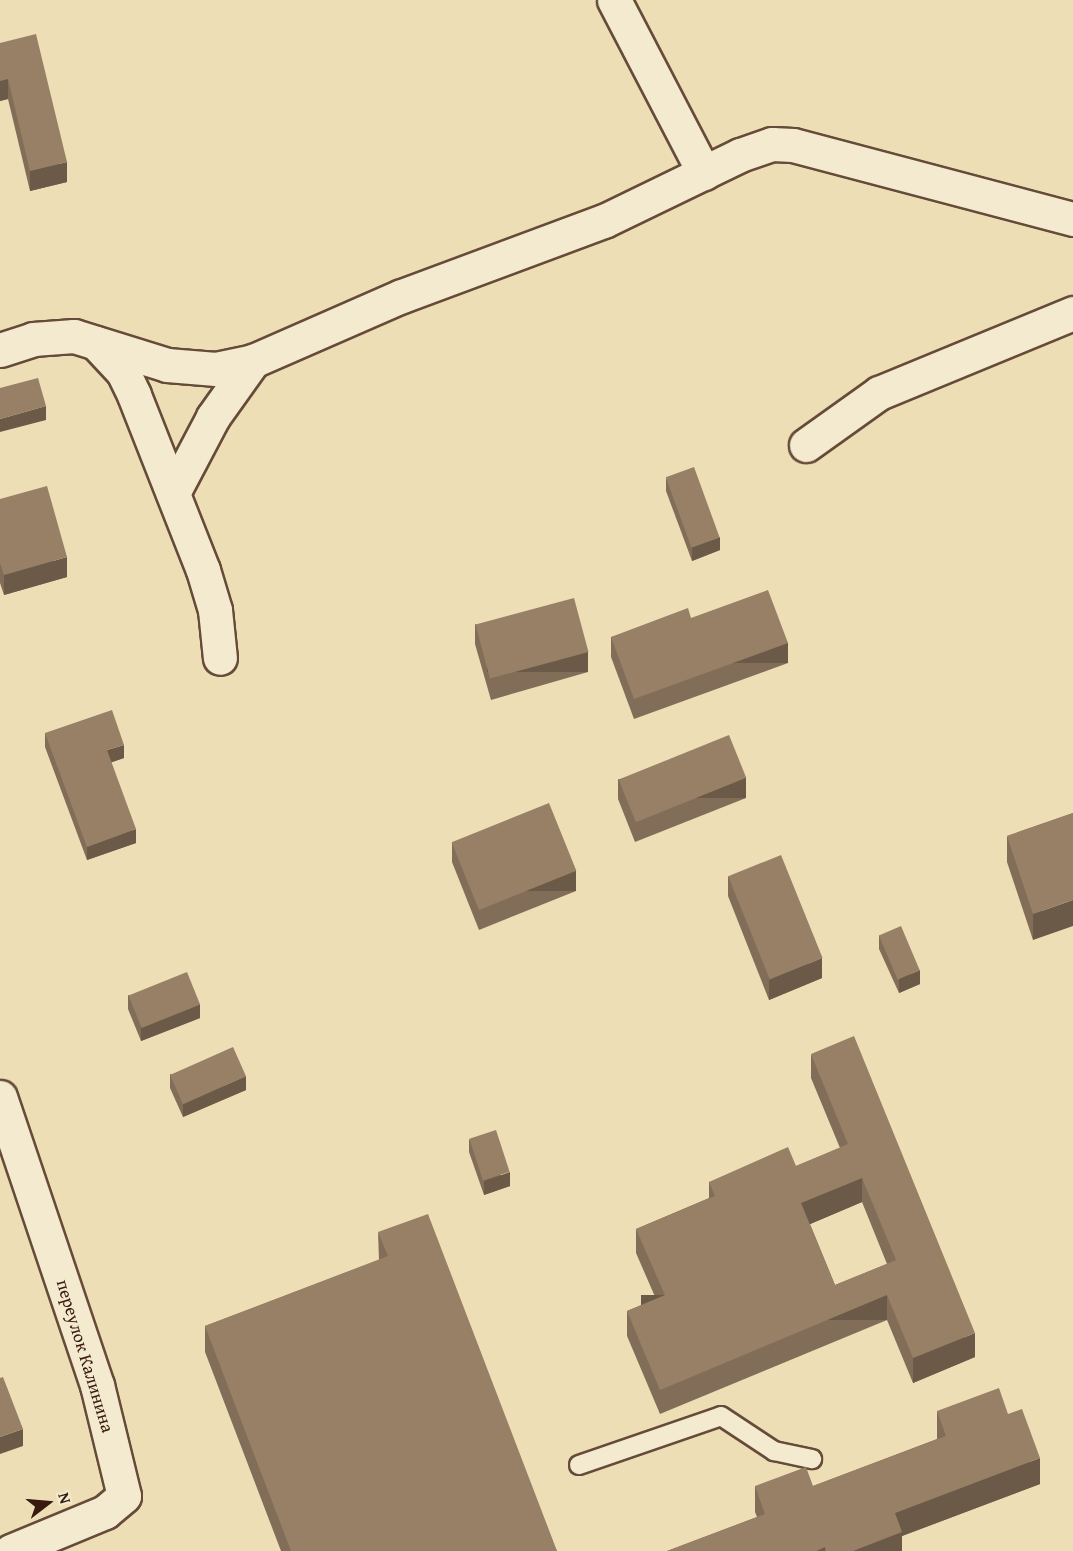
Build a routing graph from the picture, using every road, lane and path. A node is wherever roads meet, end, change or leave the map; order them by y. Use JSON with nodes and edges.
{"nodes":[{"id":1,"x":614,"y":0,"type":"edge"},
{"id":2,"x":704,"y":173,"type":"junction"},
{"id":3,"x":1073,"y":219,"type":"edge"},
{"id":4,"x":1073,"y":314,"type":"edge"},
{"id":5,"x":96,"y":342,"type":"junction"},
{"id":6,"x":0,"y":350,"type":"edge"},
{"id":7,"x":253,"y":361,"type":"junction"},
{"id":8,"x":806,"y":445,"type":"dead end"},
{"id":9,"x":173,"y":493,"type":"junction"},
{"id":10,"x":220,"y":658,"type":"dead end"},
{"id":11,"x":0,"y":1097,"type":"edge"},
{"id":12,"x":812,"y":1459,"type":"dead end"},
{"id":13,"x":579,"y":1465,"type":"dead end"},
{"id":14,"x":11,"y":1551,"type":"edge"}],
"edges":[{"from":1,"to":2,"type":"street"},
{"from":2,"to":3,"type":"street"},
{"from":2,"to":7,"type":"street"},
{"from":4,"to":8,"type":"street"},
{"from":5,"to":6,"type":"street"},
{"from":5,"to":7,"type":"street"},
{"from":5,"to":9,"type":"street"},
{"from":7,"to":9,"type":"street"},
{"from":9,"to":10,"type":"street"},
{"from":11,"to":14,"type":"street","name":"переулок Калинина"},
{"from":12,"to":13,"type":"lane"}]}
